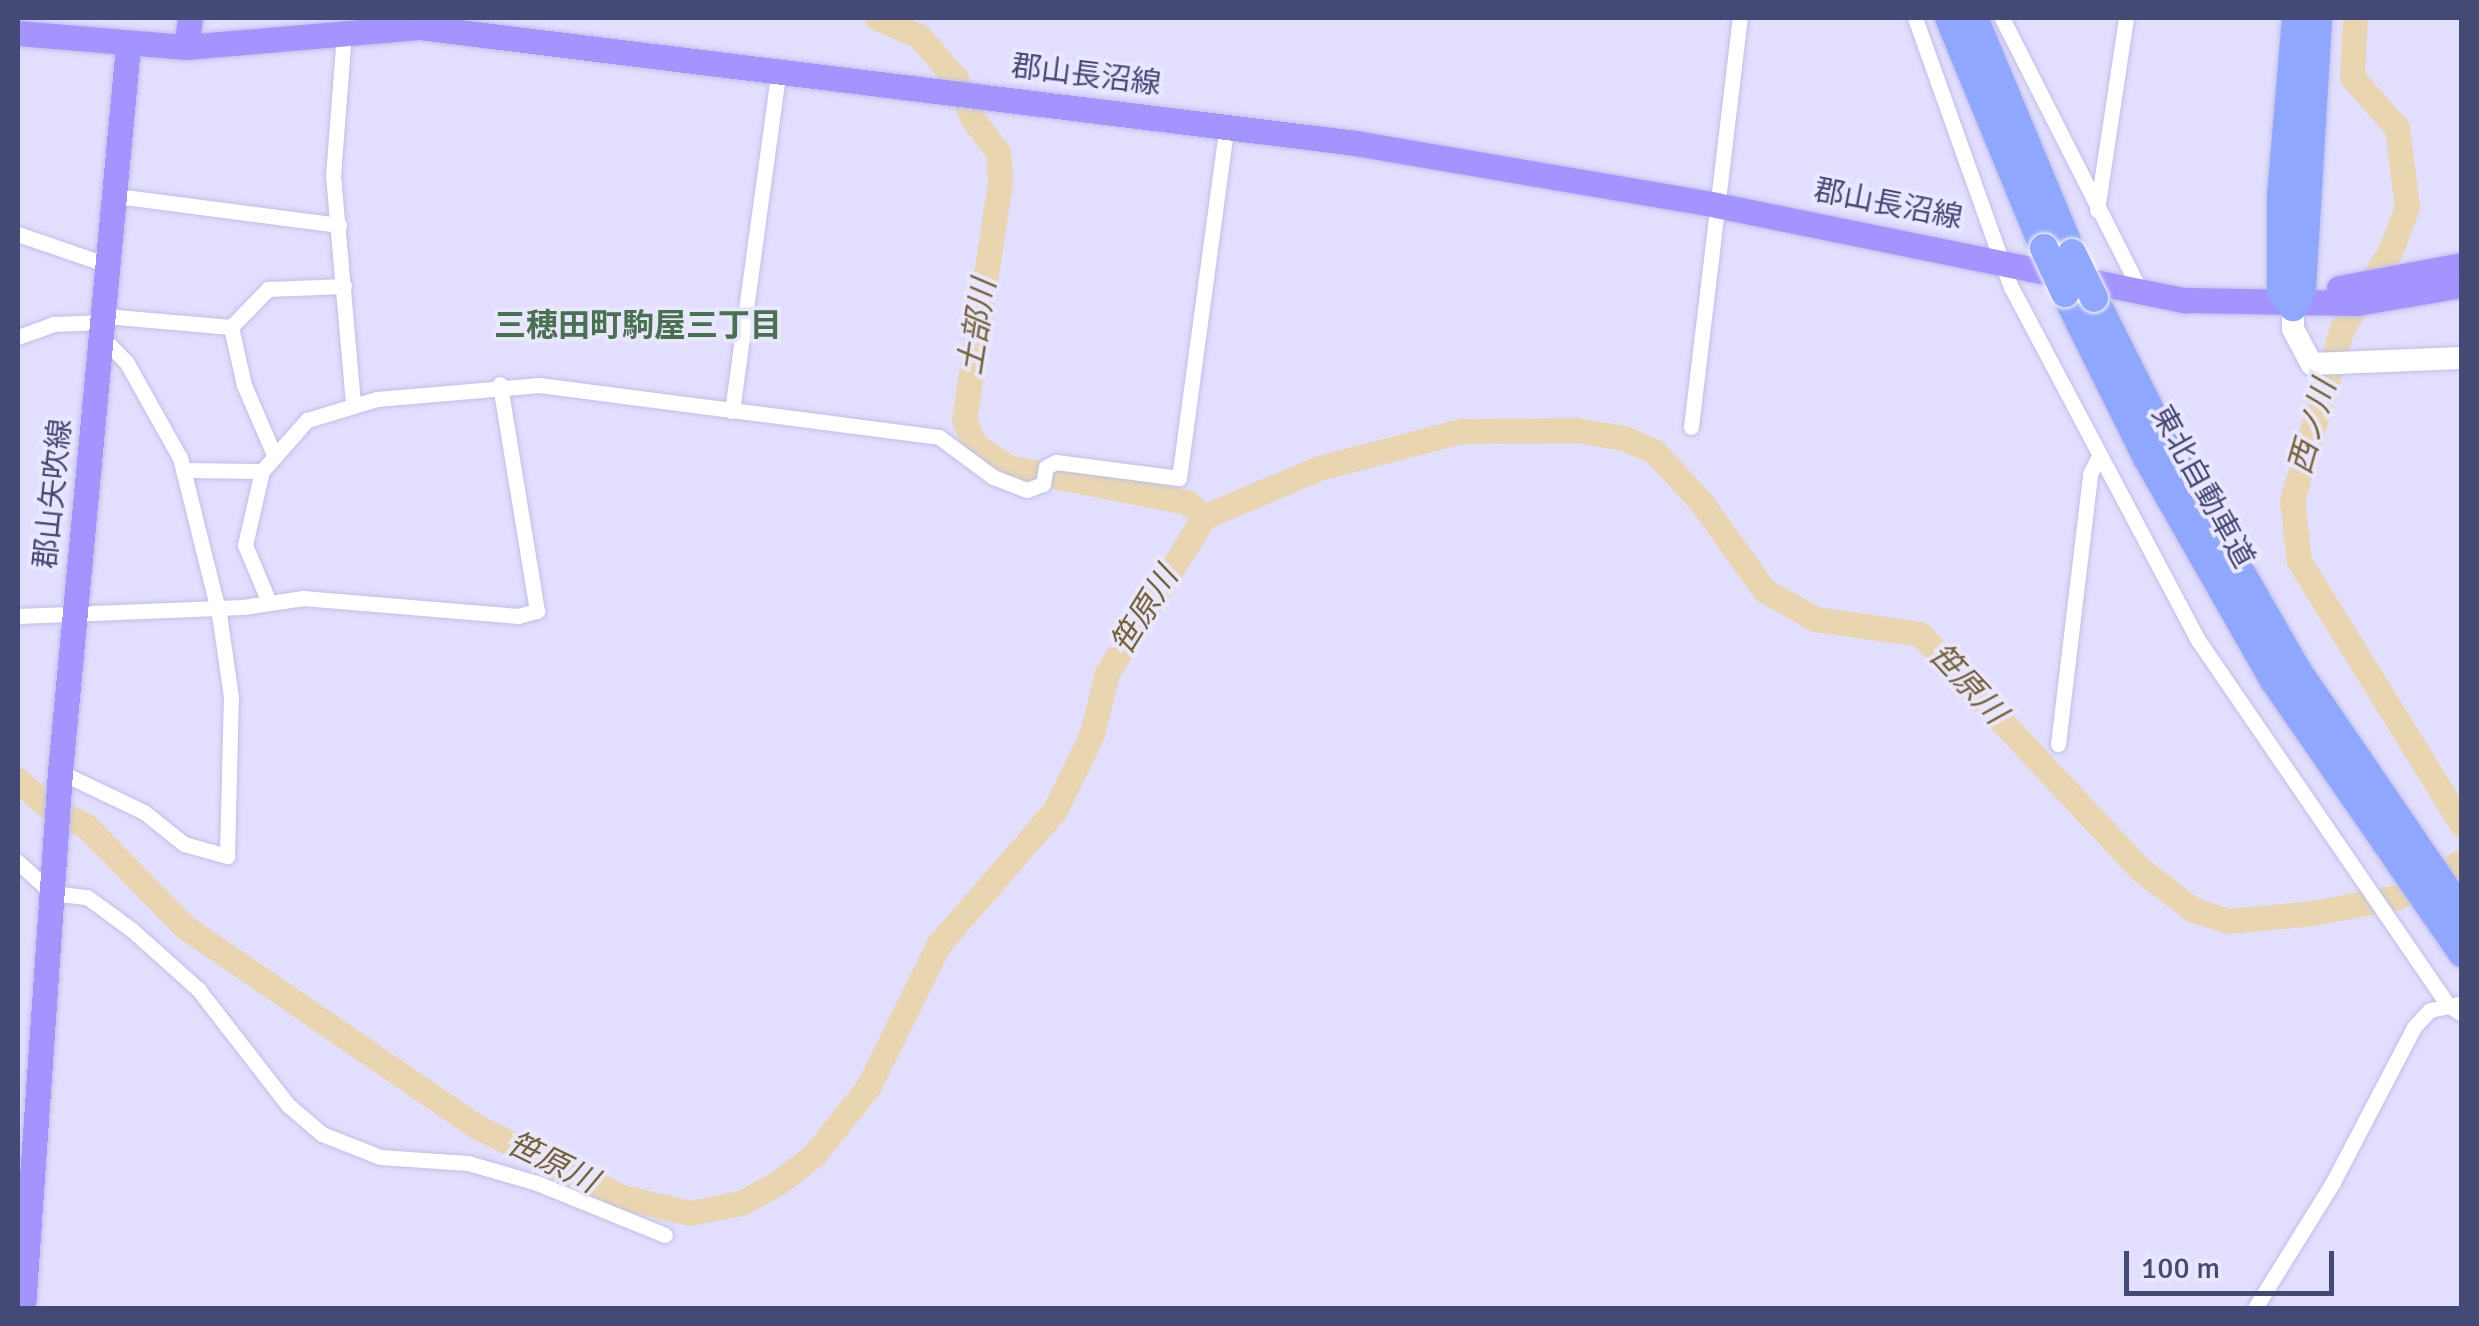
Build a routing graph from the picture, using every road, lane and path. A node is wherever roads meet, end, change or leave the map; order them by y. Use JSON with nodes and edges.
{"nodes":[{"id":1,"x":190,"y":18,"type":"edge"},
{"id":2,"x":1740,"y":18,"type":"edge"},
{"id":3,"x":1915,"y":18,"type":"edge"},
{"id":4,"x":1948,"y":18,"type":"edge"},
{"id":5,"x":1974,"y":18,"type":"edge"},
{"id":6,"x":2002,"y":18,"type":"edge"},
{"id":7,"x":2126,"y":18,"type":"edge"},
{"id":8,"x":2296,"y":18,"type":"edge"},
{"id":9,"x":2318,"y":18,"type":"edge"},
{"id":10,"x":344,"y":32,"type":"junction"},
{"id":11,"x":18,"y":33,"type":"edge"},
{"id":12,"x":128,"y":46,"type":"junction"},
{"id":13,"x":186,"y":47,"type":"junction"},
{"id":14,"x":778,"y":73,"type":"junction"},
{"id":15,"x":1227,"y":125,"type":"junction"},
{"id":16,"x":116,"y":196,"type":"junction"},
{"id":17,"x":1716,"y":205,"type":"junction"},
{"id":18,"x":2098,"y":210,"type":"junction"},
{"id":19,"x":339,"y":225,"type":"junction"},
{"id":20,"x":18,"y":234,"type":"edge"},
{"id":21,"x":2058,"y":250,"type":"junction"},
{"id":22,"x":2000,"y":260,"type":"junction"},
{"id":23,"x":108,"y":265,"type":"junction"},
{"id":24,"x":2462,"y":265,"type":"edge"},
{"id":25,"x":2462,"y":284,"type":"edge"},
{"id":26,"x":344,"y":286,"type":"junction"},
{"id":27,"x":2139,"y":288,"type":"junction"},
{"id":28,"x":2378,"y":292,"type":"junction"},
{"id":29,"x":2292,"y":295,"type":"junction"},
{"id":30,"x":104,"y":325,"type":"junction"},
{"id":31,"x":231,"y":327,"type":"junction"},
{"id":32,"x":18,"y":337,"type":"edge"},
{"id":33,"x":2462,"y":358,"type":"edge"},
{"id":34,"x":500,"y":384,"type":"junction"},
{"id":35,"x":353,"y":402,"type":"junction"},
{"id":36,"x":732,"y":411,"type":"junction"},
{"id":37,"x":1690,"y":427,"type":"dead end"},
{"id":38,"x":275,"y":456,"type":"junction"},
{"id":39,"x":2100,"y":456,"type":"junction"},
{"id":40,"x":183,"y":470,"type":"junction"},
{"id":41,"x":262,"y":471,"type":"junction"},
{"id":42,"x":268,"y":600,"type":"junction"},
{"id":43,"x":217,"y":608,"type":"junction"},
{"id":44,"x":74,"y":614,"type":"junction"},
{"id":45,"x":18,"y":616,"type":"edge"},
{"id":46,"x":2058,"y":744,"type":"dead end"},
{"id":47,"x":60,"y":776,"type":"junction"},
{"id":48,"x":18,"y":862,"type":"edge"},
{"id":49,"x":52,"y":890,"type":"junction"},
{"id":50,"x":2451,"y":919,"type":"edge"},
{"id":51,"x":2462,"y":953,"type":"edge"},
{"id":52,"x":2457,"y":1007,"type":"edge"},
{"id":53,"x":27,"y":1104,"type":"edge"},
{"id":54,"x":665,"y":1235,"type":"dead end"},
{"id":55,"x":23,"y":1308,"type":"edge"},
{"id":56,"x":2255,"y":1308,"type":"edge"}],
"edges":[{"from":1,"to":13,"type":"main road"},
{"from":2,"to":17,"type":"street"},
{"from":3,"to":22,"type":"street"},
{"from":4,"to":21,"type":"highway","name":"東北自動車道"},
{"from":5,"to":21,"type":"highway","name":"東北自動車道"},
{"from":6,"to":18,"type":"street"},
{"from":7,"to":18,"type":"street"},
{"from":8,"to":29,"type":"highway"},
{"from":9,"to":29,"type":"highway"},
{"from":10,"to":13,"type":"main road","name":"郡山長沼線"},
{"from":10,"to":14,"type":"main road","name":"郡山長沼線"},
{"from":10,"to":19,"type":"street"},
{"from":11,"to":12,"type":"main road","name":"郡山長沼線"},
{"from":12,"to":13,"type":"main road","name":"郡山長沼線"},
{"from":12,"to":16,"type":"main road","name":"郡山矢吹線"},
{"from":14,"to":15,"type":"main road","name":"郡山長沼線"},
{"from":14,"to":36,"type":"street"},
{"from":15,"to":17,"type":"main road","name":"郡山長沼線"},
{"from":15,"to":36,"type":"street"},
{"from":16,"to":19,"type":"street"},
{"from":16,"to":23,"type":"main road","name":"郡山矢吹線"},
{"from":17,"to":22,"type":"main road","name":"郡山長沼線"},
{"from":17,"to":37,"type":"street"},
{"from":18,"to":27,"type":"street"},
{"from":19,"to":26,"type":"street"},
{"from":20,"to":23,"type":"street"},
{"from":21,"to":50,"type":"highway","name":"東北自動車道","bridge":true},
{"from":21,"to":50,"type":"highway","name":"東北自動車道","bridge":true},
{"from":22,"to":27,"type":"main road","name":"郡山長沼線"},
{"from":22,"to":39,"type":"street"},
{"from":23,"to":30,"type":"main road","name":"郡山矢吹線"},
{"from":24,"to":28,"type":"main road","name":"郡山長沼線"},
{"from":25,"to":28,"type":"main road","name":"郡山長沼線"},
{"from":26,"to":31,"type":"street"},
{"from":26,"to":35,"type":"street"},
{"from":27,"to":29,"type":"main road","name":"郡山長沼線"},
{"from":28,"to":29,"type":"main road","name":"郡山長沼線"},
{"from":29,"to":33,"type":"street"},
{"from":30,"to":31,"type":"street"},
{"from":30,"to":32,"type":"street"},
{"from":30,"to":40,"type":"street"},
{"from":30,"to":44,"type":"main road","name":"郡山矢吹線"},
{"from":31,"to":38,"type":"street"},
{"from":34,"to":35,"type":"street"},
{"from":34,"to":36,"type":"street"},
{"from":34,"to":42,"type":"street"},
{"from":35,"to":38,"type":"street"},
{"from":38,"to":41,"type":"street"},
{"from":39,"to":46,"type":"street"},
{"from":39,"to":52,"type":"street"},
{"from":40,"to":41,"type":"street"},
{"from":40,"to":43,"type":"street"},
{"from":41,"to":42,"type":"street"},
{"from":42,"to":43,"type":"street"},
{"from":43,"to":44,"type":"street"},
{"from":43,"to":47,"type":"street"},
{"from":44,"to":45,"type":"street"},
{"from":44,"to":47,"type":"main road","name":"郡山矢吹線"},
{"from":47,"to":49,"type":"main road","name":"郡山矢吹線"},
{"from":48,"to":49,"type":"street"},
{"from":49,"to":53,"type":"main road","name":"郡山矢吹線"},
{"from":49,"to":54,"type":"street"},
{"from":50,"to":51,"type":"highway","name":"東北自動車道"},
{"from":52,"to":56,"type":"street"},
{"from":53,"to":55,"type":"main road","name":"郡山矢吹線"}]}
